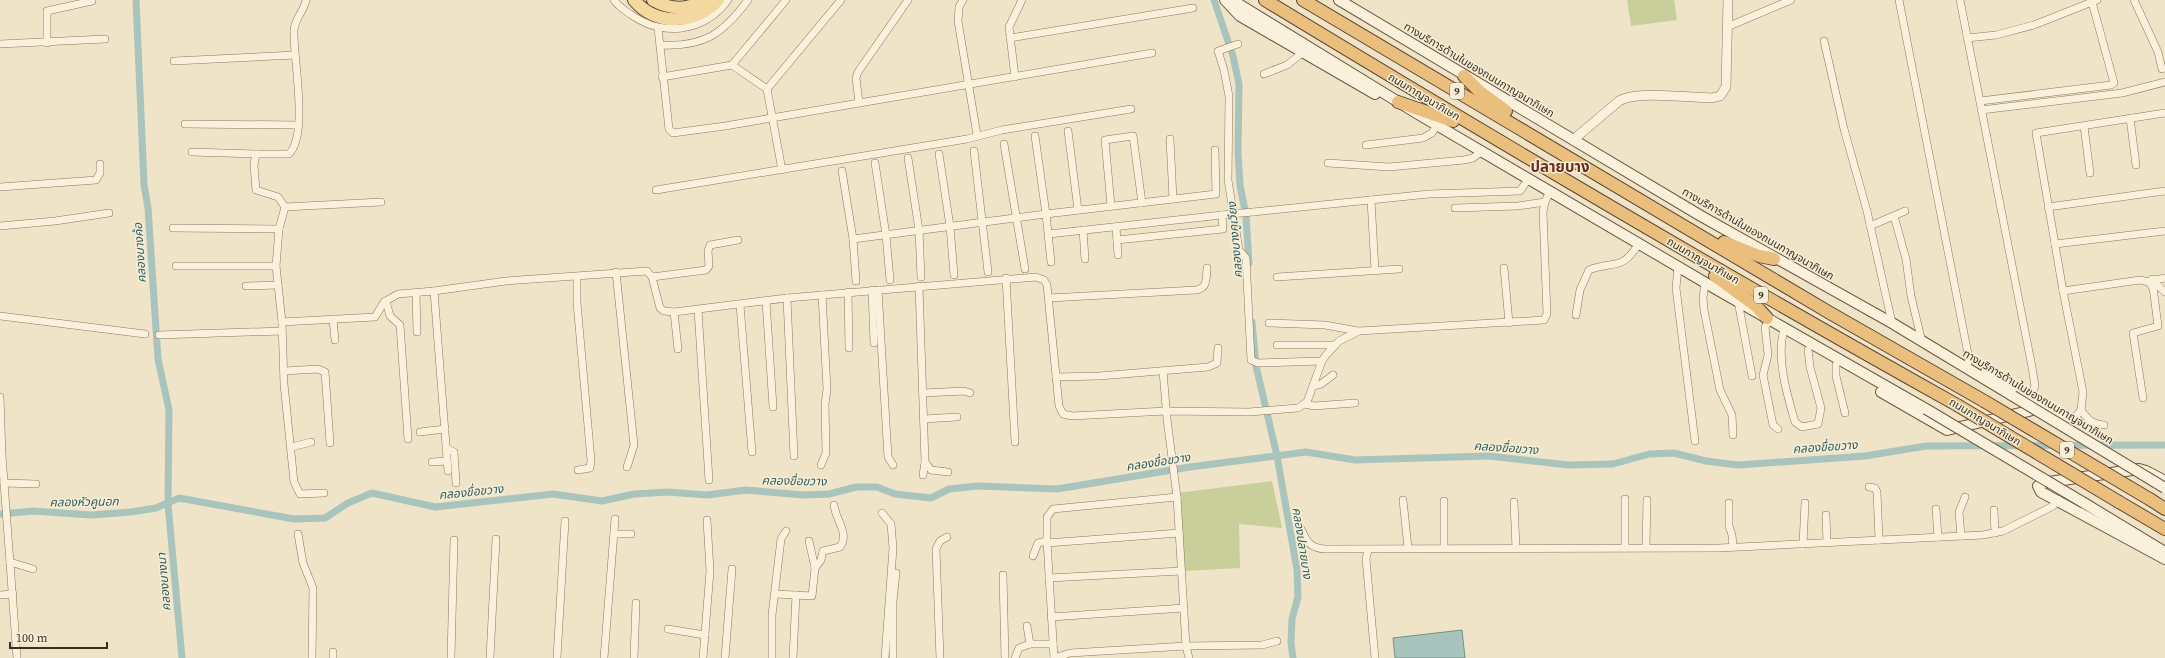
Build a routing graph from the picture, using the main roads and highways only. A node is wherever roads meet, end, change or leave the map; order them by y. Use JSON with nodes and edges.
{"nodes":[{"id":1,"x":634,"y":0,"type":"edge"},
{"id":2,"x":653,"y":0,"type":"edge"},
{"id":3,"x":703,"y":0,"type":"edge"},
{"id":4,"x":718,"y":0,"type":"edge"},
{"id":5,"x":1225,"y":0,"type":"edge"},
{"id":6,"x":1232,"y":0,"type":"edge"},
{"id":7,"x":1266,"y":0,"type":"edge"},
{"id":8,"x":1303,"y":0,"type":"edge"},
{"id":9,"x":1339,"y":0,"type":"edge"},
{"id":10,"x":1349,"y":4,"type":"edge"},
{"id":11,"x":1464,"y":76,"type":"junction"},
{"id":12,"x":1396,"y":101,"type":"junction"},
{"id":13,"x":1477,"y":129,"type":"junction"},
{"id":14,"x":1547,"y":144,"type":"junction"},
{"id":15,"x":1693,"y":230,"type":"junction"},
{"id":16,"x":1695,"y":257,"type":"junction"},
{"id":17,"x":1774,"y":259,"type":"junction"},
{"id":18,"x":1771,"y":321,"type":"junction"},
{"id":19,"x":1905,"y":331,"type":"junction"},
{"id":20,"x":2165,"y":481,"type":"edge"},
{"id":21,"x":2165,"y":488,"type":"edge"},
{"id":22,"x":2165,"y":509,"type":"edge"},
{"id":23,"x":2165,"y":529,"type":"edge"},
{"id":24,"x":2165,"y":552,"type":"edge"},
{"id":25,"x":2165,"y":559,"type":"edge"}],
"edges":[{"from":1,"to":4,"type":"main road"},
{"from":2,"to":3,"type":"main road"},
{"from":5,"to":12,"type":"main road"},
{"from":6,"to":12,"type":"main road"},
{"from":7,"to":13,"type":"highway","name":"ถนนกาญจนาภิเษก","number":"9"},
{"from":8,"to":14,"type":"highway","name":"ถนนกาญจนาภิเษก","number":"9"},
{"from":9,"to":10,"type":"main road","name":"ทางบริการด้านในของถนนกาญจนาภิเษก"},
{"from":10,"to":11,"type":"main road","name":"ทางบริการด้านในของถนนกาญจนาภิเษก"},
{"from":11,"to":14,"type":"highway"},
{"from":11,"to":17,"type":"main road","name":"ทางบริการด้านในของถนนกาญจนาภิเษก"},
{"from":12,"to":13,"type":"highway"},
{"from":12,"to":18,"type":"main road"},
{"from":13,"to":16,"type":"highway","name":"ถนนกาญจนาภิเษก","number":"9"},
{"from":14,"to":15,"type":"highway","name":"ถนนกาญจนาภิเษก","number":"9"},
{"from":15,"to":17,"type":"highway"},
{"from":15,"to":22,"type":"highway","name":"ถนนกาญจนาภิเษก","number":"9","bridge":true},
{"from":16,"to":18,"type":"highway"},
{"from":16,"to":23,"type":"highway","name":"ถนนกาญจนาภิเษก","number":"9","bridge":true},
{"from":17,"to":19,"type":"main road","name":"ทางบริการด้านในของถนนกาญจนาภิเษก"},
{"from":18,"to":19,"type":"main road"},
{"from":18,"to":24,"type":"main road","bridge":true},
{"from":19,"to":21,"type":"main road","name":"ทางบริการด้านในของถนนกาญจนาภิเษก","bridge":true},
{"from":20,"to":25,"type":"main road"}]}
